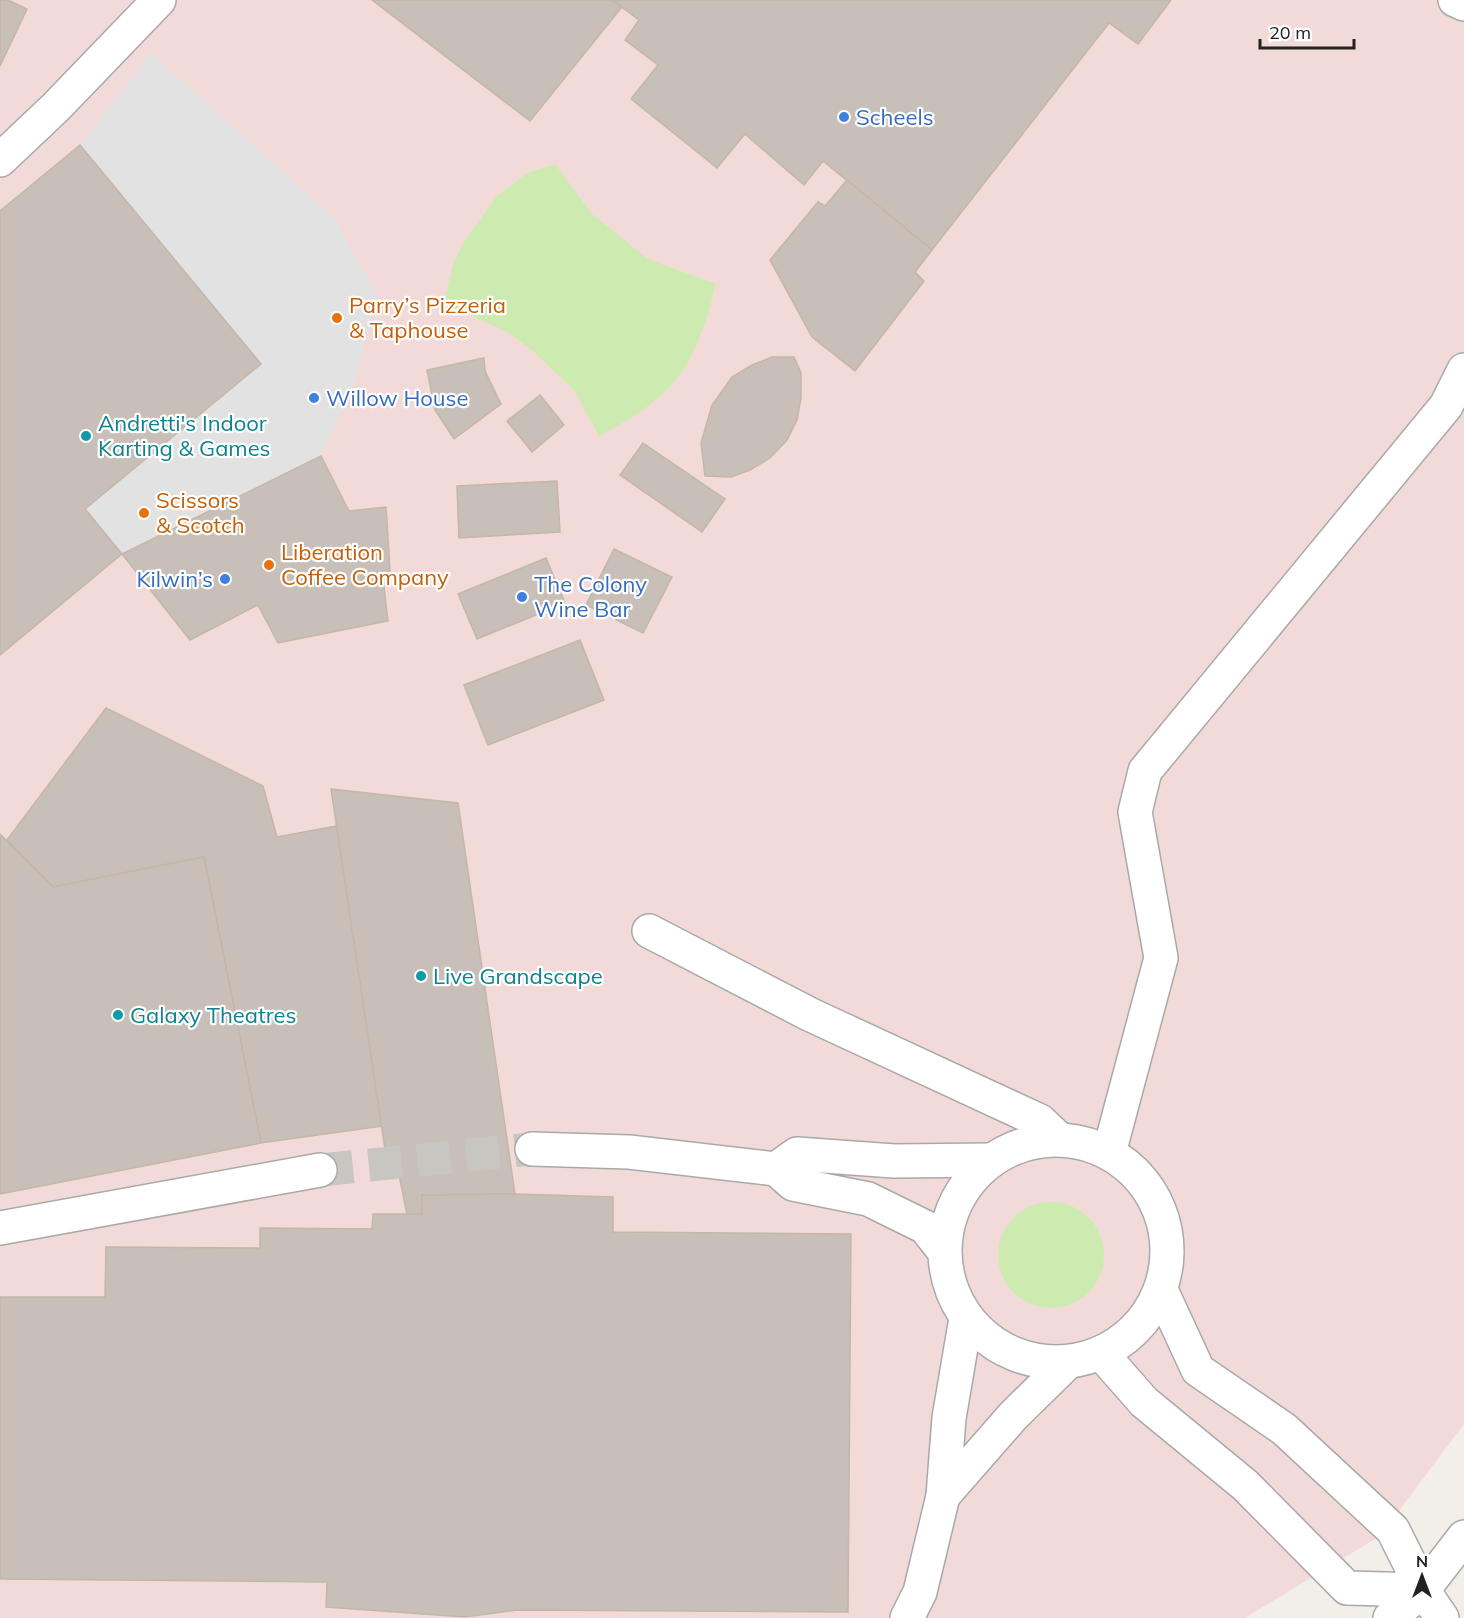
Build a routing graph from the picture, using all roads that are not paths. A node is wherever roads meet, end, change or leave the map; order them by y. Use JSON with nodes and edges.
{"nodes":[{"id":1,"x":159,"y":0,"type":"edge"},
{"id":2,"x":1455,"y":0,"type":"edge"},
{"id":3,"x":1464,"y":4,"type":"edge"},
{"id":4,"x":0,"y":160,"type":"edge"},
{"id":5,"x":1464,"y":370,"type":"edge"},
{"id":6,"x":649,"y":931,"type":"dead end"},
{"id":7,"x":1060,"y":1140,"type":"junction"},
{"id":8,"x":532,"y":1149,"type":"tunnel mouth"},
{"id":9,"x":1109,"y":1153,"type":"junction"},
{"id":10,"x":992,"y":1160,"type":"junction"},
{"id":11,"x":776,"y":1169,"type":"junction"},
{"id":12,"x":320,"y":1170,"type":"tunnel mouth"},
{"id":13,"x":0,"y":1227,"type":"edge"},
{"id":14,"x":944,"y":1251,"type":"junction"},
{"id":15,"x":1161,"y":1290,"type":"junction"},
{"id":16,"x":966,"y":1318,"type":"junction"},
{"id":17,"x":1101,"y":1353,"type":"junction"},
{"id":18,"x":1068,"y":1362,"type":"junction"},
{"id":19,"x":943,"y":1496,"type":"junction"},
{"id":20,"x":1464,"y":1537,"type":"edge"},
{"id":21,"x":1423,"y":1590,"type":"junction"},
{"id":22,"x":907,"y":1618,"type":"edge"},
{"id":23,"x":1390,"y":1618,"type":"edge"},
{"id":24,"x":1442,"y":1618,"type":"edge"}],
"edges":[{"from":1,"to":4,"type":"street"},
{"from":2,"to":3,"type":"street"},
{"from":5,"to":9,"type":"street"},
{"from":6,"to":7,"type":"street"},
{"from":7,"to":9,"type":"street"},
{"from":7,"to":10,"type":"street"},
{"from":8,"to":11,"type":"street"},
{"from":9,"to":15,"type":"street"},
{"from":10,"to":11,"type":"street"},
{"from":10,"to":14,"type":"street"},
{"from":11,"to":14,"type":"street"},
{"from":12,"to":13,"type":"street"},
{"from":14,"to":16,"type":"street"},
{"from":15,"to":17,"type":"street"},
{"from":15,"to":21,"type":"street"},
{"from":16,"to":18,"type":"street"},
{"from":16,"to":19,"type":"street"},
{"from":17,"to":18,"type":"street"},
{"from":17,"to":21,"type":"street"},
{"from":18,"to":19,"type":"street"},
{"from":19,"to":22,"type":"street"},
{"from":20,"to":21,"type":"street"},
{"from":21,"to":23,"type":"street"},
{"from":21,"to":24,"type":"street"}]}
